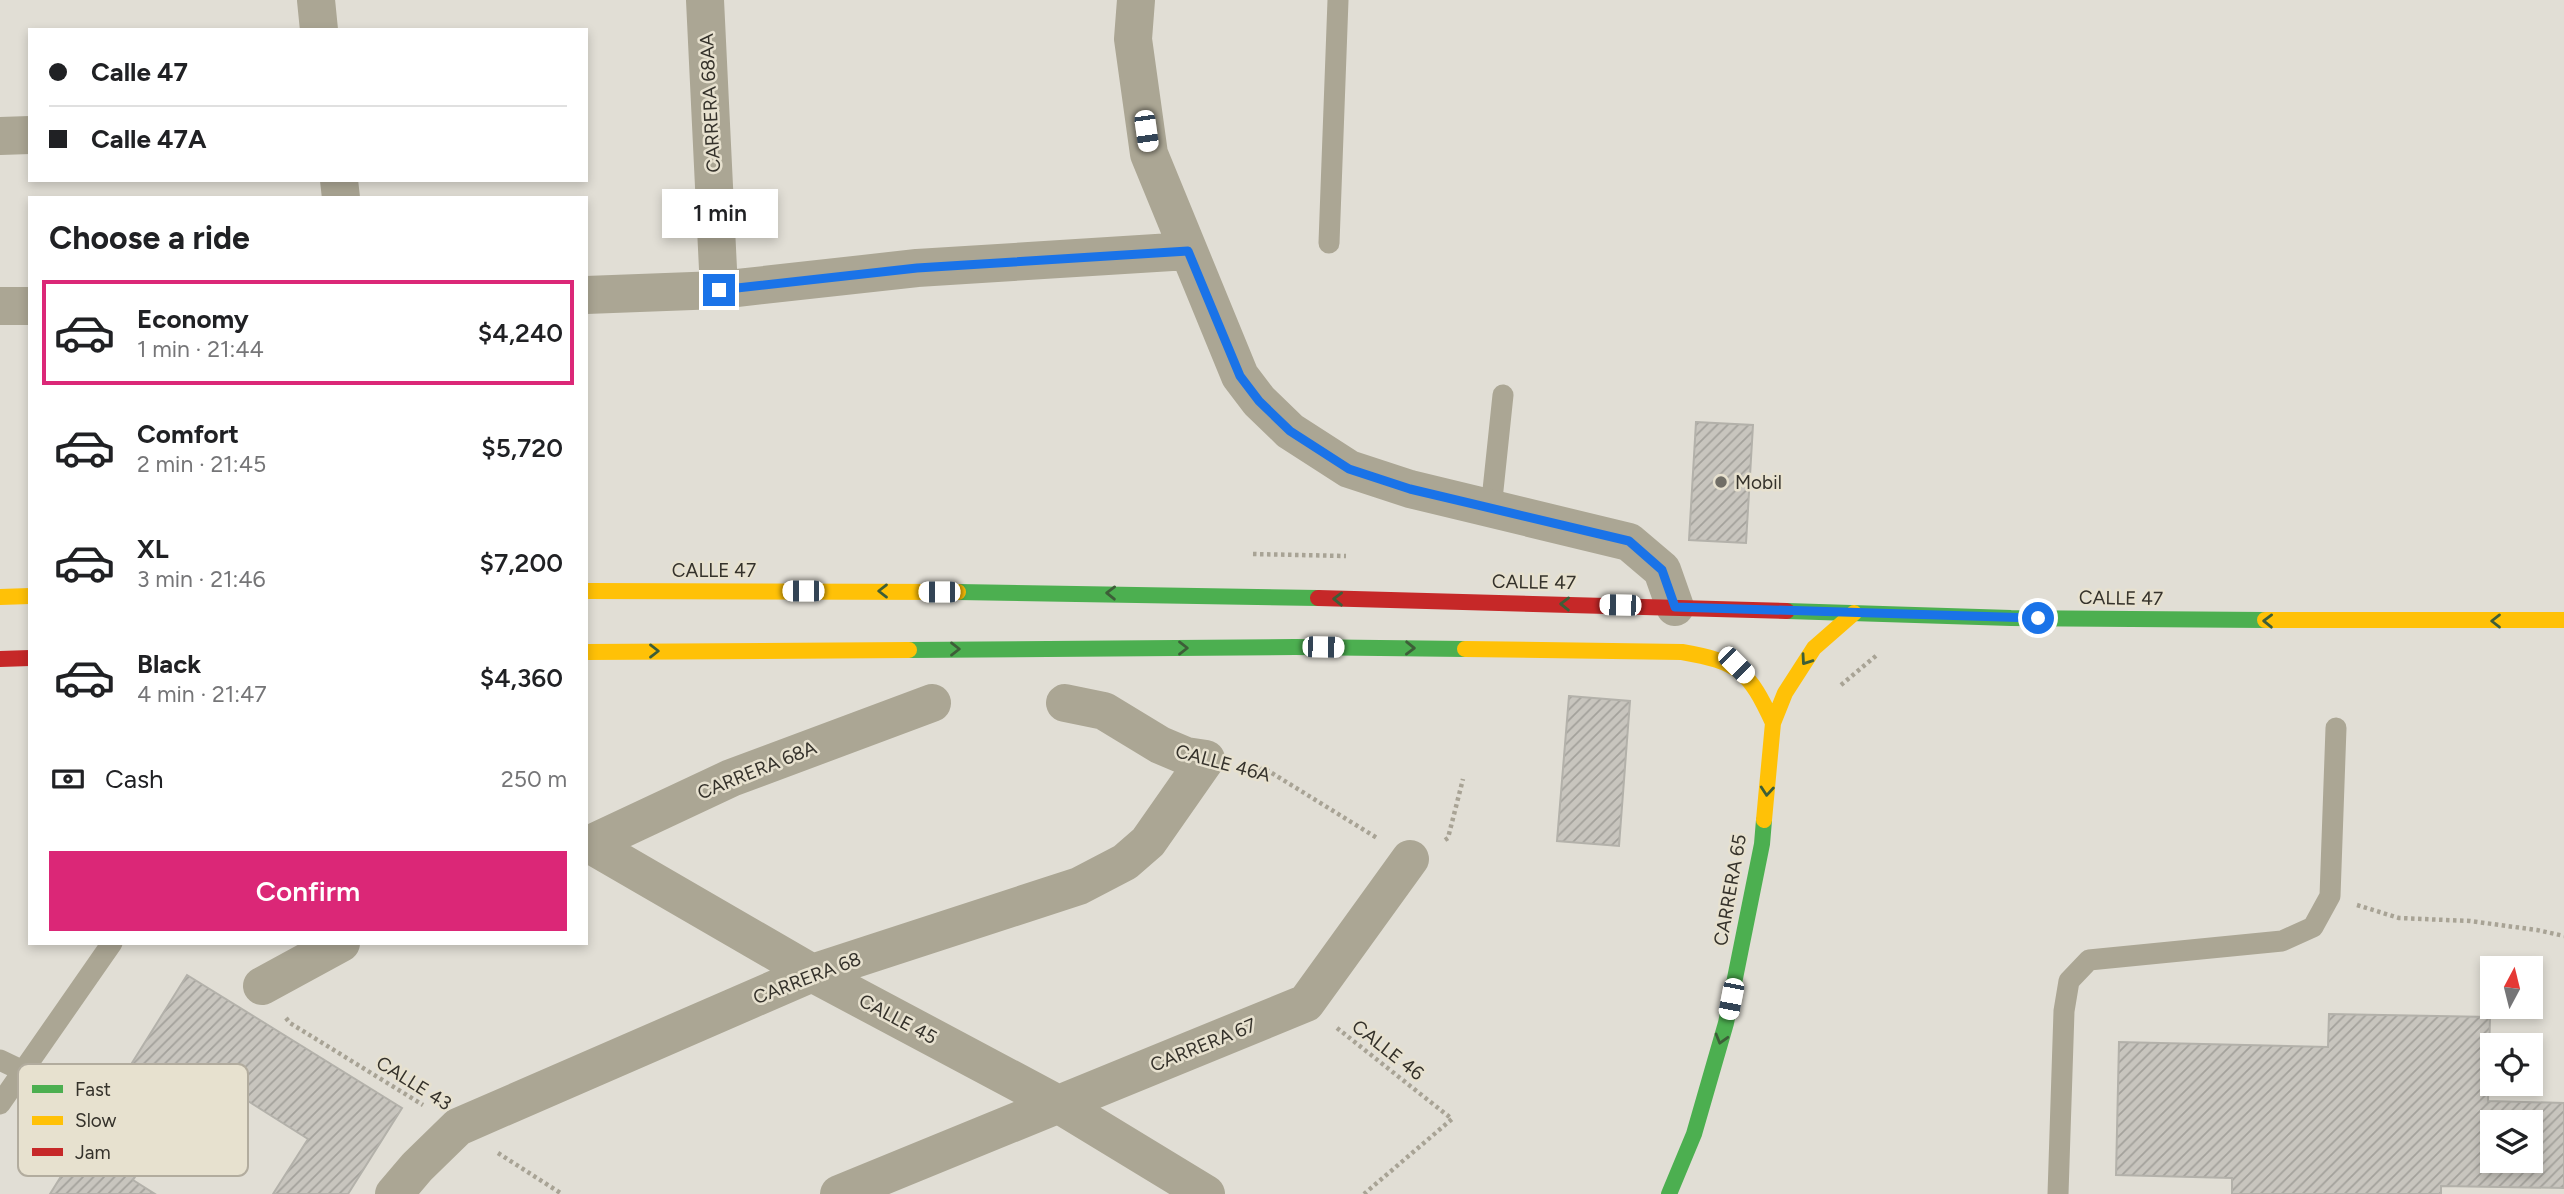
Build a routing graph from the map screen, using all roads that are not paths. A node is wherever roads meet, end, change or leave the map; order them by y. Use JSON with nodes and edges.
{"nodes":[{"id":1,"x":316,"y":0,"type":"edge"},
{"id":2,"x":705,"y":0,"type":"edge"},
{"id":3,"x":1136,"y":0,"type":"edge"},
{"id":4,"x":1338,"y":0,"type":"edge"},
{"id":5,"x":319,"y":28,"type":"edge"},
{"id":6,"x":28,"y":135,"type":"edge"},
{"id":7,"x":0,"y":136,"type":"edge"},
{"id":8,"x":1329,"y":243,"type":"dead end"},
{"id":9,"x":1188,"y":251,"type":"junction"},
{"id":10,"x":719,"y":290,"type":"junction"},
{"id":11,"x":588,"y":295,"type":"edge"},
{"id":12,"x":0,"y":306,"type":"edge"},
{"id":13,"x":28,"y":306,"type":"edge"},
{"id":14,"x":1503,"y":395,"type":"dead end"},
{"id":15,"x":1491,"y":509,"type":"junction"},
{"id":16,"x":588,"y":591,"type":"edge"},
{"id":17,"x":28,"y":596,"type":"edge"},
{"id":18,"x":0,"y":597,"type":"edge"},
{"id":19,"x":1675,"y":607,"type":"junction"},
{"id":20,"x":1854,"y":612,"type":"junction"},
{"id":21,"x":2564,"y":621,"type":"edge"},
{"id":22,"x":588,"y":652,"type":"edge"},
{"id":23,"x":28,"y":658,"type":"edge"},
{"id":24,"x":0,"y":659,"type":"edge"},
{"id":25,"x":932,"y":703,"type":"dead end"},
{"id":26,"x":1065,"y":703,"type":"dead end"},
{"id":27,"x":1773,"y":723,"type":"junction"},
{"id":28,"x":2336,"y":728,"type":"dead end"},
{"id":29,"x":1206,"y":759,"type":"joint"},
{"id":30,"x":589,"y":846,"type":"edge"},
{"id":31,"x":1410,"y":859,"type":"road end"},
{"id":32,"x":111,"y":945,"type":"edge"},
{"id":33,"x":337,"y":945,"type":"edge"},
{"id":34,"x":812,"y":973,"type":"junction"},
{"id":35,"x":262,"y":986,"type":"road end"},
{"id":36,"x":0,"y":1060,"type":"edge"},
{"id":37,"x":28,"y":1064,"type":"edge"},
{"id":38,"x":18,"y":1069,"type":"edge"},
{"id":39,"x":18,"y":1078,"type":"edge"},
{"id":40,"x":0,"y":1104,"type":"edge"},
{"id":41,"x":1058,"y":1104,"type":"junction"},
{"id":42,"x":394,"y":1194,"type":"edge"},
{"id":43,"x":839,"y":1194,"type":"edge"},
{"id":44,"x":1206,"y":1194,"type":"edge"},
{"id":45,"x":1669,"y":1194,"type":"edge"},
{"id":46,"x":2058,"y":1194,"type":"edge"}],
"edges":[{"from":1,"to":5,"type":"street"},
{"from":2,"to":10,"type":"street","name":"CARRERA 68AA"},
{"from":3,"to":9,"type":"street"},
{"from":4,"to":8,"type":"lane"},
{"from":6,"to":7,"type":"street"},
{"from":9,"to":10,"type":"street"},
{"from":9,"to":15,"type":"street"},
{"from":10,"to":11,"type":"street"},
{"from":12,"to":13,"type":"street"},
{"from":14,"to":15,"type":"lane"},
{"from":15,"to":19,"type":"street"},
{"from":19,"to":16,"type":"main road","name":"CALLE 47","one_way":true},
{"from":17,"to":18,"type":"main road"},
{"from":19,"to":20,"type":"main road","name":"CALLE 47"},
{"from":21,"to":20,"type":"main road","name":"CALLE 47","one_way":true},
{"from":20,"to":27,"type":"main road","name":"CARRERA 65","one_way":true},
{"from":22,"to":27,"type":"main road","one_way":true},
{"from":23,"to":24,"type":"main road"},
{"from":25,"to":30,"type":"street","name":"CARRERA 68A"},
{"from":26,"to":29,"type":"street","name":"CALLE 46A"},
{"from":27,"to":45,"type":"main road","name":"CARRERA 65","one_way":true},
{"from":28,"to":46,"type":"lane"},
{"from":29,"to":34,"type":"street","name":"CARRERA 68"},
{"from":30,"to":34,"type":"street","name":"CALLE 45"},
{"from":31,"to":41,"type":"street","name":"CARRERA 67"},
{"from":32,"to":37,"type":"lane"},
{"from":33,"to":35,"type":"street"},
{"from":34,"to":41,"type":"street","name":"CALLE 45"},
{"from":34,"to":42,"type":"street","name":"CARRERA 68"},
{"from":36,"to":38,"type":"lane"},
{"from":39,"to":40,"type":"lane"},
{"from":41,"to":43,"type":"street","name":"CARRERA 67"},
{"from":41,"to":44,"type":"street","name":"CALLE 45"}]}
